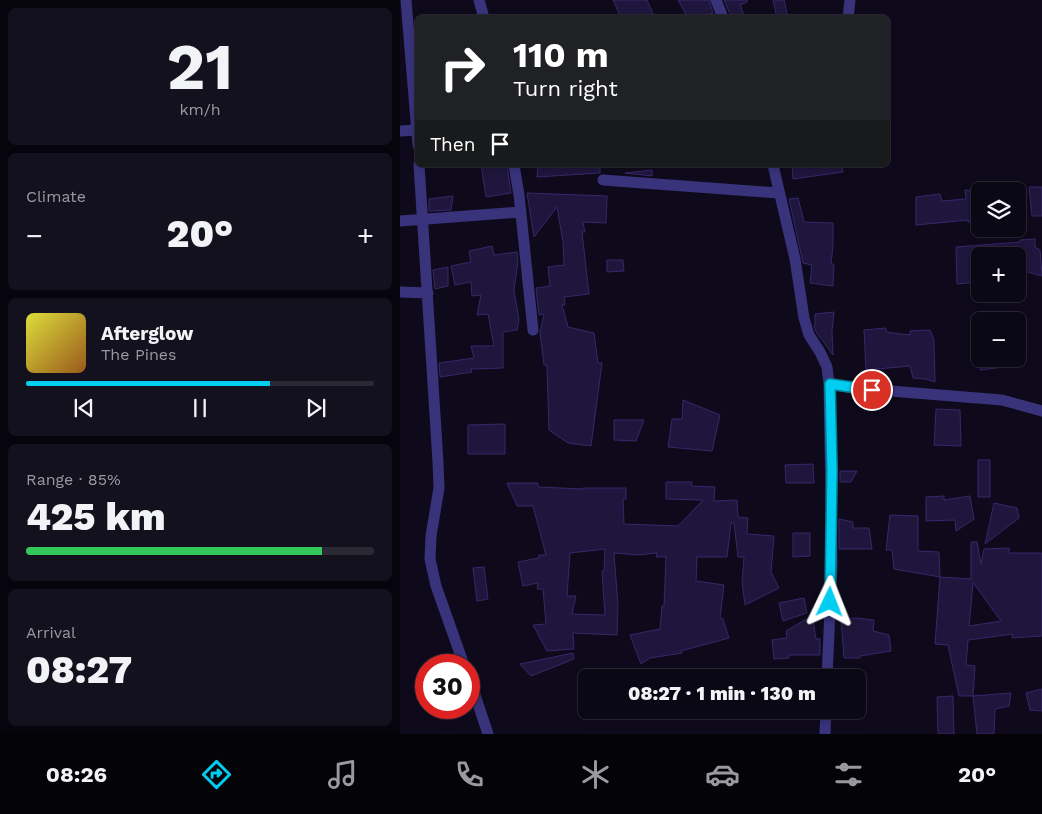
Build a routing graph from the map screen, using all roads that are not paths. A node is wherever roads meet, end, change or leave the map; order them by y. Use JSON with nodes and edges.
{"nodes":[{"id":1,"x":406,"y":0,"type":"edge"},
{"id":2,"x":479,"y":0,"type":"edge"},
{"id":3,"x":716,"y":0,"type":"edge"},
{"id":4,"x":850,"y":0,"type":"edge"},
{"id":5,"x":483,"y":15,"type":"edge"},
{"id":6,"x":722,"y":15,"type":"edge"},
{"id":7,"x":848,"y":15,"type":"edge"},
{"id":8,"x":415,"y":106,"type":"edge"},
{"id":9,"x":415,"y":130,"type":"edge"},
{"id":10,"x":400,"y":131,"type":"edge"},
{"id":11,"x":419,"y":167,"type":"edge"},
{"id":12,"x":514,"y":167,"type":"edge"},
{"id":13,"x":774,"y":167,"type":"edge"},
{"id":14,"x":603,"y":180,"type":"dead end"},
{"id":15,"x":780,"y":193,"type":"junction"},
{"id":16,"x":520,"y":212,"type":"junction"},
{"id":17,"x":423,"y":219,"type":"junction"},
{"id":18,"x":400,"y":221,"type":"edge"},
{"id":19,"x":400,"y":292,"type":"edge"},
{"id":20,"x":428,"y":293,"type":"junction"},
{"id":21,"x":533,"y":330,"type":"dead end"},
{"id":22,"x":830,"y":384,"type":"junction"},
{"id":23,"x":1042,"y":411,"type":"edge"},
{"id":24,"x":460,"y":654,"type":"edge"},
{"id":25,"x":827,"y":669,"type":"edge"},
{"id":26,"x":480,"y":710,"type":"edge"},
{"id":27,"x":826,"y":719,"type":"edge"},
{"id":28,"x":488,"y":734,"type":"edge"},
{"id":29,"x":825,"y":734,"type":"edge"}],
"edges":[{"from":1,"to":8,"type":"street"},
{"from":2,"to":5,"type":"street"},
{"from":3,"to":6,"type":"street"},
{"from":4,"to":7,"type":"street"},
{"from":9,"to":10,"type":"street"},
{"from":11,"to":17,"type":"street"},
{"from":12,"to":16,"type":"street"},
{"from":13,"to":15,"type":"street"},
{"from":14,"to":15,"type":"street"},
{"from":15,"to":22,"type":"street"},
{"from":16,"to":17,"type":"street"},
{"from":16,"to":21,"type":"street"},
{"from":17,"to":18,"type":"street"},
{"from":17,"to":20,"type":"street"},
{"from":19,"to":20,"type":"street"},
{"from":20,"to":24,"type":"street"},
{"from":22,"to":23,"type":"street"},
{"from":22,"to":25,"type":"street"},
{"from":26,"to":28,"type":"street"},
{"from":27,"to":29,"type":"street"}]}
